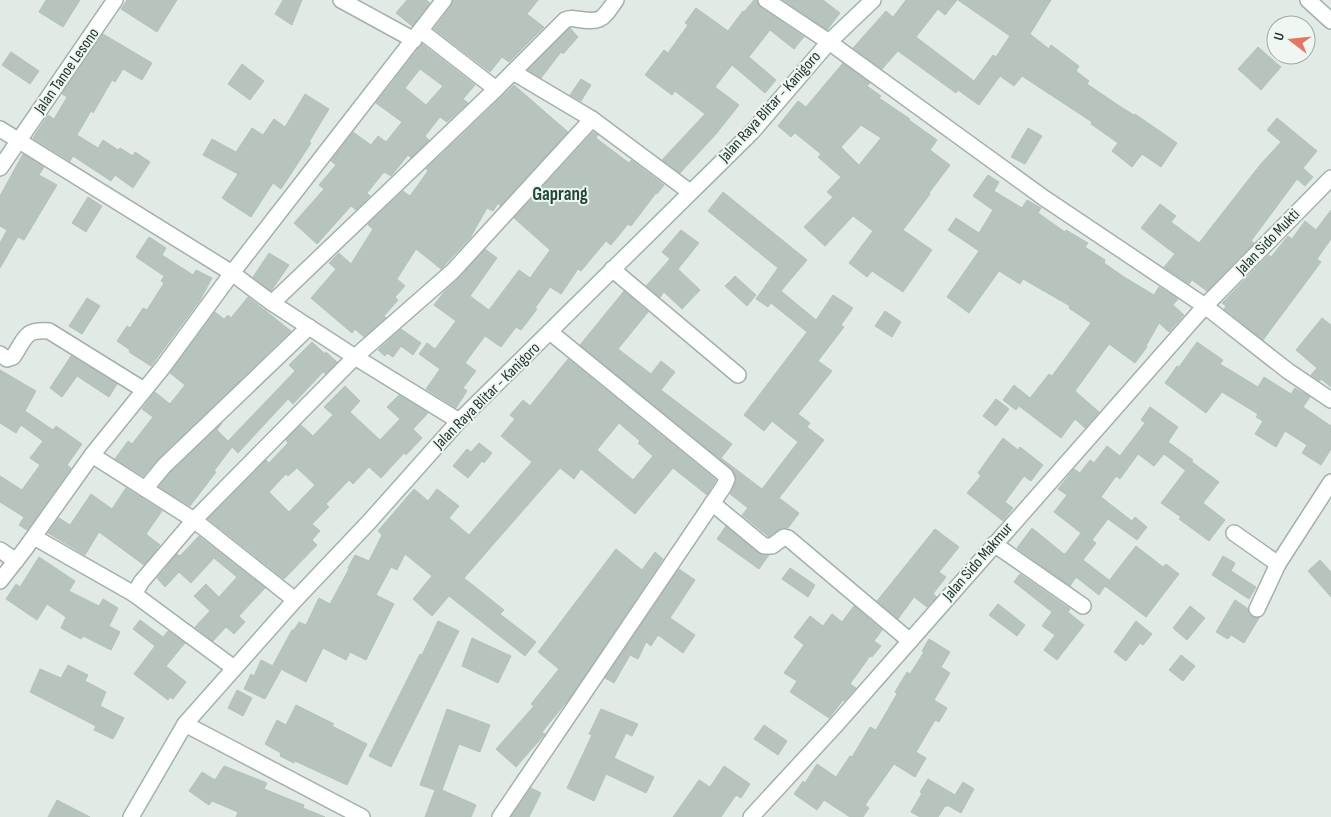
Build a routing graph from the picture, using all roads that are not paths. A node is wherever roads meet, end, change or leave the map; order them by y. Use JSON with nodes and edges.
{"nodes":[{"id":1,"x":115,"y":0,"type":"edge"},
{"id":2,"x":341,"y":0,"type":"edge"},
{"id":3,"x":444,"y":0,"type":"edge"},
{"id":4,"x":616,"y":0,"type":"edge"},
{"id":5,"x":766,"y":0,"type":"edge"},
{"id":6,"x":873,"y":0,"type":"edge"},
{"id":7,"x":1308,"y":0,"type":"edge"},
{"id":8,"x":1331,"y":21,"type":"edge"},
{"id":9,"x":418,"y":35,"type":"junction"},
{"id":10,"x":829,"y":42,"type":"junction"},
{"id":11,"x":513,"y":72,"type":"junction"},
{"id":12,"x":496,"y":89,"type":"junction"},
{"id":13,"x":592,"y":119,"type":"junction"},
{"id":14,"x":0,"y":129,"type":"edge"},
{"id":15,"x":18,"y":140,"type":"junction"},
{"id":16,"x":0,"y":168,"type":"edge"},
{"id":17,"x":1331,"y":178,"type":"edge"},
{"id":18,"x":690,"y":192,"type":"junction"},
{"id":19,"x":612,"y":269,"type":"junction"},
{"id":20,"x":232,"y":273,"type":"junction"},
{"id":21,"x":272,"y":303,"type":"junction"},
{"id":22,"x":1205,"y":306,"type":"junction"},
{"id":23,"x":309,"y":326,"type":"junction"},
{"id":24,"x":550,"y":332,"type":"junction"},
{"id":25,"x":0,"y":354,"type":"edge"},
{"id":26,"x":355,"y":357,"type":"junction"},
{"id":27,"x":738,"y":375,"type":"dead end"},
{"id":28,"x":144,"y":390,"type":"junction"},
{"id":29,"x":1331,"y":400,"type":"edge"},
{"id":30,"x":459,"y":421,"type":"junction"},
{"id":31,"x":92,"y":455,"type":"junction"},
{"id":32,"x":1331,"y":482,"type":"edge"},
{"id":33,"x":145,"y":489,"type":"junction"},
{"id":34,"x":712,"y":503,"type":"junction"},
{"id":35,"x":194,"y":520,"type":"junction"},
{"id":36,"x":1234,"y":532,"type":"dead end"},
{"id":37,"x":34,"y":537,"type":"junction"},
{"id":38,"x":994,"y":544,"type":"junction"},
{"id":39,"x":0,"y":550,"type":"edge"},
{"id":40,"x":16,"y":561,"type":"junction"},
{"id":41,"x":1278,"y":564,"type":"junction"},
{"id":42,"x":0,"y":582,"type":"edge"},
{"id":43,"x":134,"y":594,"type":"junction"},
{"id":44,"x":295,"y":600,"type":"junction"},
{"id":45,"x":1083,"y":606,"type":"dead end"},
{"id":46,"x":1257,"y":609,"type":"dead end"},
{"id":47,"x":910,"y":641,"type":"junction"},
{"id":48,"x":234,"y":668,"type":"junction"},
{"id":49,"x":185,"y":724,"type":"junction"},
{"id":50,"x":131,"y":817,"type":"edge"},
{"id":51,"x":362,"y":817,"type":"edge"},
{"id":52,"x":500,"y":817,"type":"edge"},
{"id":53,"x":751,"y":817,"type":"edge"}],
"edges":[{"from":1,"to":15,"type":"street","name":"Jalan Tanoe Lesono"},
{"from":2,"to":9,"type":"street"},
{"from":3,"to":9,"type":"street"},
{"from":4,"to":11,"type":"street"},
{"from":5,"to":10,"type":"street"},
{"from":6,"to":10,"type":"street","name":"Jalan Raya Blitar - Kanigoro"},
{"from":7,"to":8,"type":"street"},
{"from":9,"to":12,"type":"street"},
{"from":9,"to":20,"type":"street"},
{"from":10,"to":18,"type":"street","name":"Jalan Raya Blitar - Kanigoro"},
{"from":10,"to":22,"type":"street"},
{"from":11,"to":12,"type":"street"},
{"from":11,"to":13,"type":"street"},
{"from":12,"to":21,"type":"street"},
{"from":13,"to":18,"type":"street"},
{"from":13,"to":26,"type":"street"},
{"from":14,"to":15,"type":"street"},
{"from":15,"to":16,"type":"street","name":"Jalan Tanoe Lesono"},
{"from":15,"to":20,"type":"street"},
{"from":17,"to":22,"type":"street","name":"Jalan Sido Mukti"},
{"from":18,"to":19,"type":"street","name":"Jalan Raya Blitar - Kanigoro"},
{"from":19,"to":24,"type":"street","name":"Jalan Raya Blitar - Kanigoro"},
{"from":19,"to":27,"type":"street"},
{"from":20,"to":21,"type":"street"},
{"from":20,"to":28,"type":"street"},
{"from":21,"to":23,"type":"street"},
{"from":22,"to":29,"type":"street"},
{"from":22,"to":38,"type":"street","name":"Jalan Sido Makmur"},
{"from":23,"to":26,"type":"street"},
{"from":23,"to":33,"type":"street"},
{"from":24,"to":30,"type":"street","name":"Jalan Raya Blitar - Kanigoro"},
{"from":24,"to":34,"type":"street"},
{"from":25,"to":28,"type":"street"},
{"from":26,"to":30,"type":"street"},
{"from":26,"to":35,"type":"street"},
{"from":28,"to":31,"type":"street"},
{"from":30,"to":44,"type":"street","name":"Jalan Raya Blitar - Kanigoro"},
{"from":31,"to":33,"type":"street"},
{"from":31,"to":37,"type":"street"},
{"from":32,"to":41,"type":"street"},
{"from":33,"to":35,"type":"street"},
{"from":34,"to":47,"type":"street"},
{"from":34,"to":52,"type":"street"},
{"from":35,"to":43,"type":"street"},
{"from":35,"to":44,"type":"street"},
{"from":36,"to":41,"type":"street"},
{"from":37,"to":40,"type":"street"},
{"from":37,"to":43,"type":"street"},
{"from":38,"to":45,"type":"street"},
{"from":38,"to":47,"type":"street","name":"Jalan Sido Makmur"},
{"from":39,"to":40,"type":"street"},
{"from":40,"to":42,"type":"street"},
{"from":41,"to":46,"type":"street"},
{"from":43,"to":48,"type":"street"},
{"from":44,"to":48,"type":"street","name":"Jalan Raya Blitar - Kanigoro"},
{"from":47,"to":53,"type":"street","name":"Jalan Sido Makmur"},
{"from":48,"to":49,"type":"street","name":"Jalan Raya Blitar - Kanigoro"},
{"from":49,"to":50,"type":"street","name":"Jalan Raya Blitar - Kanigoro"},
{"from":49,"to":51,"type":"street"}]}
